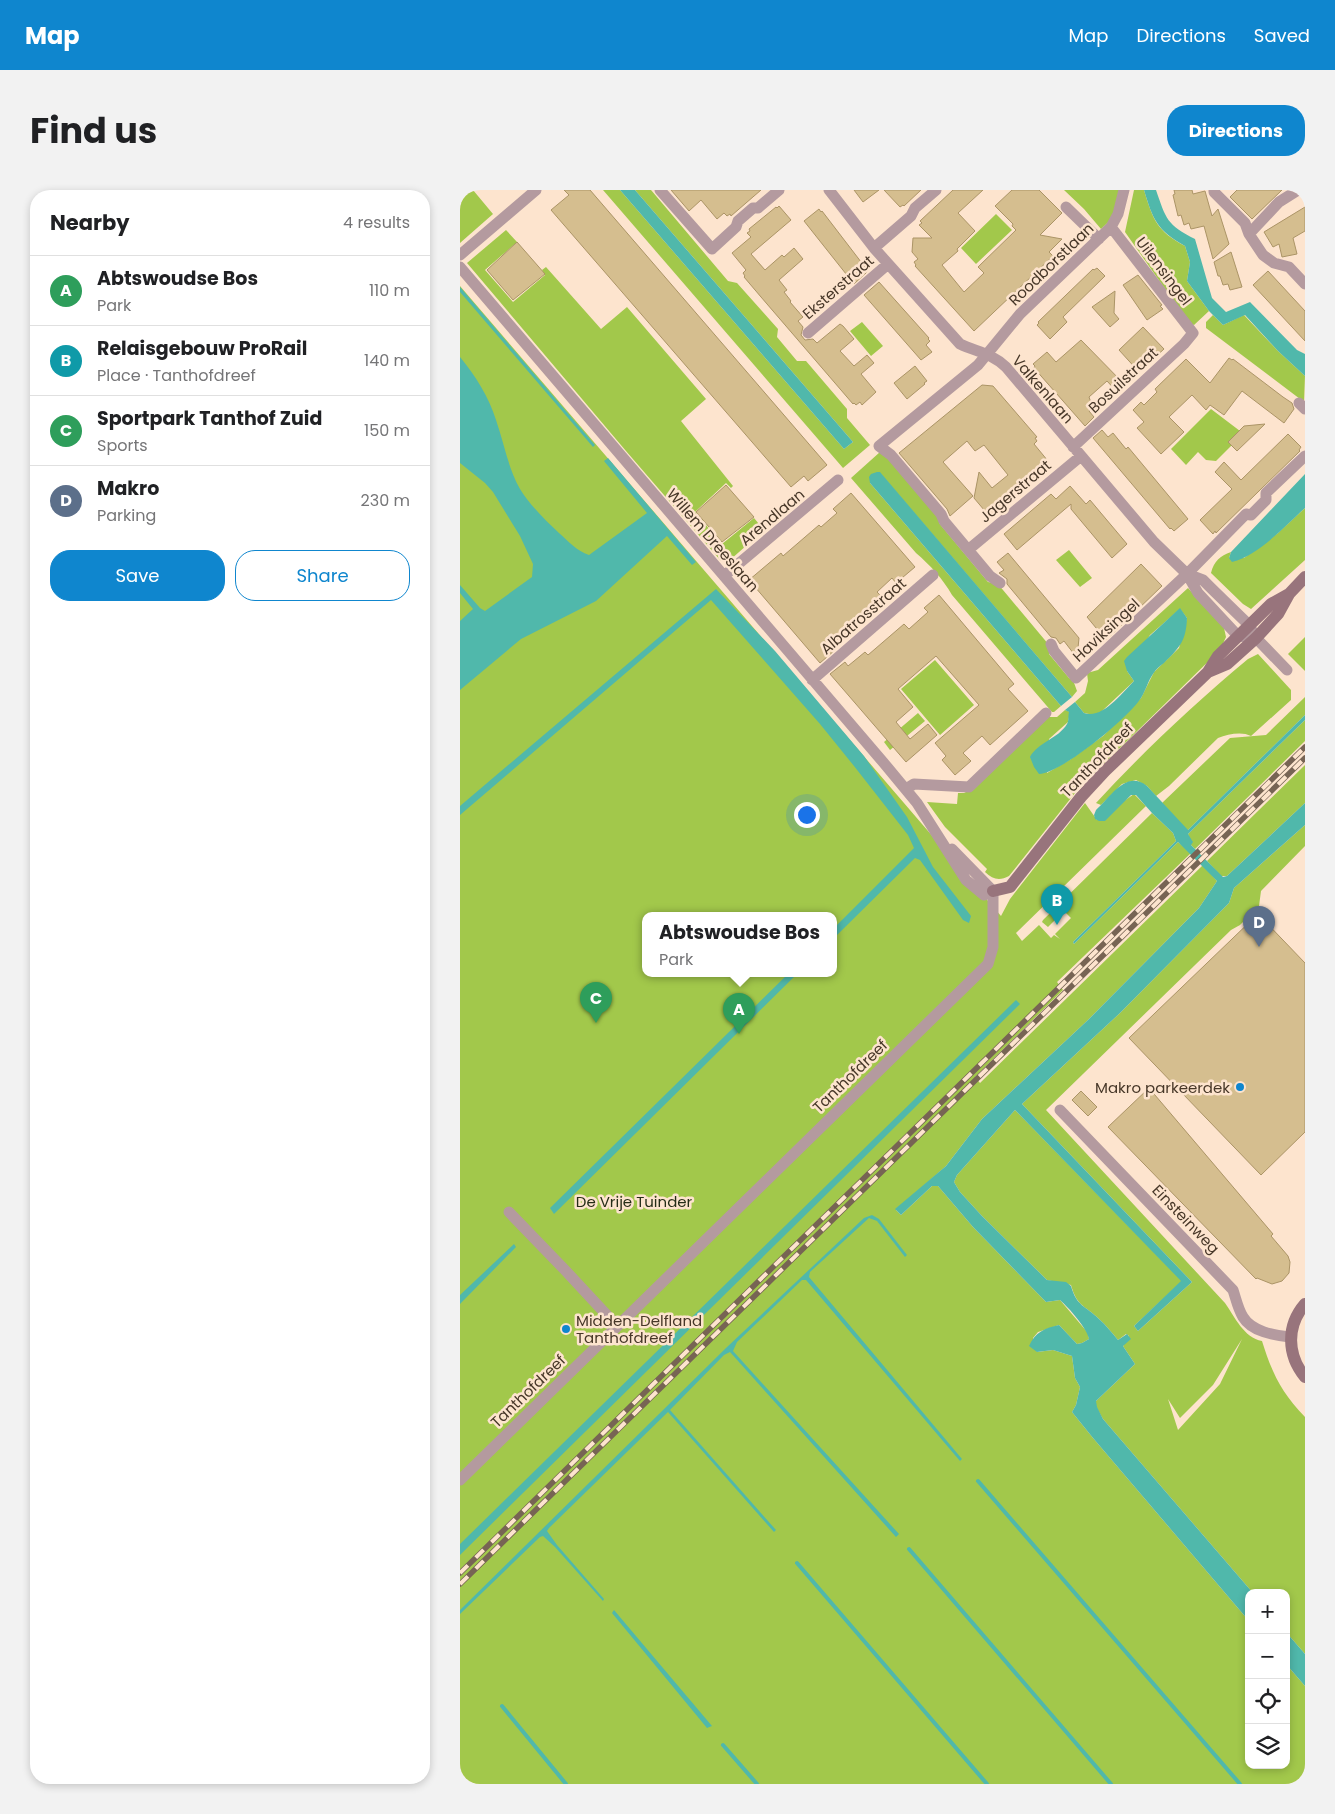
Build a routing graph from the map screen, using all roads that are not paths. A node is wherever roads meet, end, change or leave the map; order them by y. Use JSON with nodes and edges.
{"nodes":[{"id":1,"x":536,"y":190,"type":"edge"},
{"id":2,"x":660,"y":190,"type":"edge"},
{"id":3,"x":779,"y":190,"type":"edge"},
{"id":4,"x":829,"y":190,"type":"edge"},
{"id":5,"x":936,"y":190,"type":"edge"},
{"id":6,"x":1124,"y":190,"type":"edge"},
{"id":7,"x":1214,"y":190,"type":"edge"},
{"id":8,"x":1298,"y":190,"type":"edge"},
{"id":9,"x":1066,"y":207,"type":"dead end"},
{"id":10,"x":1111,"y":227,"type":"junction"},
{"id":11,"x":1249,"y":234,"type":"junction"},
{"id":12,"x":1099,"y":239,"type":"junction"},
{"id":13,"x":874,"y":248,"type":"junction"},
{"id":14,"x":460,"y":255,"type":"edge"},
{"id":15,"x":888,"y":264,"type":"junction"},
{"id":16,"x":460,"y":267,"type":"edge"},
{"id":17,"x":1305,"y":284,"type":"edge"},
{"id":18,"x":808,"y":333,"type":"dead end"},
{"id":19,"x":1192,"y":334,"type":"joint"},
{"id":20,"x":987,"y":354,"type":"junction"},
{"id":21,"x":1077,"y":451,"type":"junction"},
{"id":22,"x":1305,"y":456,"type":"edge"},
{"id":23,"x":838,"y":480,"type":"dead end"},
{"id":24,"x":968,"y":550,"type":"junction"},
{"id":25,"x":1187,"y":574,"type":"junction"},
{"id":26,"x":933,"y":575,"type":"dead end"},
{"id":27,"x":724,"y":576,"type":"junction"},
{"id":28,"x":1305,"y":577,"type":"edge"},
{"id":29,"x":1000,"y":583,"type":"dead end"},
{"id":30,"x":1289,"y":594,"type":"junction"},
{"id":31,"x":1249,"y":625,"type":"junction"},
{"id":32,"x":1238,"y":636,"type":"junction"},
{"id":33,"x":1256,"y":638,"type":"junction"},
{"id":34,"x":1051,"y":644,"type":"dead end"},
{"id":35,"x":1287,"y":670,"type":"dead end"},
{"id":36,"x":1208,"y":672,"type":"junction"},
{"id":37,"x":812,"y":680,"type":"junction"},
{"id":38,"x":1046,"y":713,"type":"dead end"},
{"id":39,"x":906,"y":789,"type":"junction"},
{"id":40,"x":993,"y":892,"type":"junction"},
{"id":41,"x":1060,"y":1110,"type":"dead end"},
{"id":42,"x":509,"y":1212,"type":"dead end"},
{"id":43,"x":1305,"y":1304,"type":"edge"},
{"id":44,"x":617,"y":1326,"type":"junction"},
{"id":45,"x":1290,"y":1337,"type":"junction"},
{"id":46,"x":1305,"y":1377,"type":"edge"},
{"id":47,"x":460,"y":1480,"type":"edge"}],
"edges":[{"from":1,"to":14,"type":"street"},
{"from":2,"to":3,"type":"street"},
{"from":4,"to":13,"type":"street","name":"Valkenlaan"},
{"from":5,"to":13,"type":"street"},
{"from":6,"to":10,"type":"street","name":"Roodborstlaan"},
{"from":7,"to":11,"type":"street"},
{"from":8,"to":11,"type":"street"},
{"from":9,"to":12,"type":"street"},
{"from":10,"to":12,"type":"street","name":"Roodborstlaan"},
{"from":10,"to":19,"type":"street","name":"Uilensingel"},
{"from":11,"to":17,"type":"street"},
{"from":12,"to":20,"type":"street","name":"Roodborstlaan"},
{"from":13,"to":15,"type":"street","name":"Valkenlaan"},
{"from":15,"to":18,"type":"street","name":"Eksterstraat"},
{"from":15,"to":20,"type":"street","name":"Valkenlaan"},
{"from":16,"to":27,"type":"street","name":"Willem Dreeslaan"},
{"from":19,"to":21,"type":"street","name":"Bosuilstraat"},
{"from":20,"to":21,"type":"street","name":"Valkenlaan"},
{"from":20,"to":24,"type":"street"},
{"from":21,"to":24,"type":"street","name":"Jagerstraat"},
{"from":21,"to":25,"type":"street","name":"Valkenlaan"},
{"from":22,"to":25,"type":"street"},
{"from":23,"to":27,"type":"street","name":"Arendlaan"},
{"from":24,"to":29,"type":"street"},
{"from":25,"to":31,"type":"street","name":"Valkenlaan"},
{"from":25,"to":32,"type":"street","name":"Valkenlaan"},
{"from":25,"to":34,"type":"street","name":"Haviksingel"},
{"from":26,"to":37,"type":"street","name":"Albatrosstraat"},
{"from":27,"to":37,"type":"street","name":"Willem Dreeslaan"},
{"from":28,"to":30,"type":"street","name":"Tanthofdreef"},
{"from":30,"to":31,"type":"street","name":"Tanthofdreef"},
{"from":30,"to":33,"type":"street","name":"Tanthofdreef"},
{"from":31,"to":32,"type":"street","name":"Tanthofdreef"},
{"from":31,"to":33,"type":"street","name":"Valkenlaan"},
{"from":32,"to":33,"type":"street"},
{"from":32,"to":36,"type":"street","name":"Tanthofdreef"},
{"from":33,"to":35,"type":"street","name":"Valkenlaan"},
{"from":33,"to":36,"type":"street","name":"Tanthofdreef"},
{"from":36,"to":40,"type":"street","name":"Tanthofdreef"},
{"from":37,"to":39,"type":"street","name":"Willem Dreeslaan"},
{"from":38,"to":39,"type":"street"},
{"from":39,"to":40,"type":"street","name":"Willem Dreeslaan"},
{"from":40,"to":44,"type":"street","name":"Tanthofdreef"},
{"from":41,"to":45,"type":"street","name":"Einsteinweg"},
{"from":42,"to":44,"type":"street"},
{"from":43,"to":45,"type":"street"},
{"from":44,"to":47,"type":"street","name":"Tanthofdreef"},
{"from":45,"to":46,"type":"street"}]}
